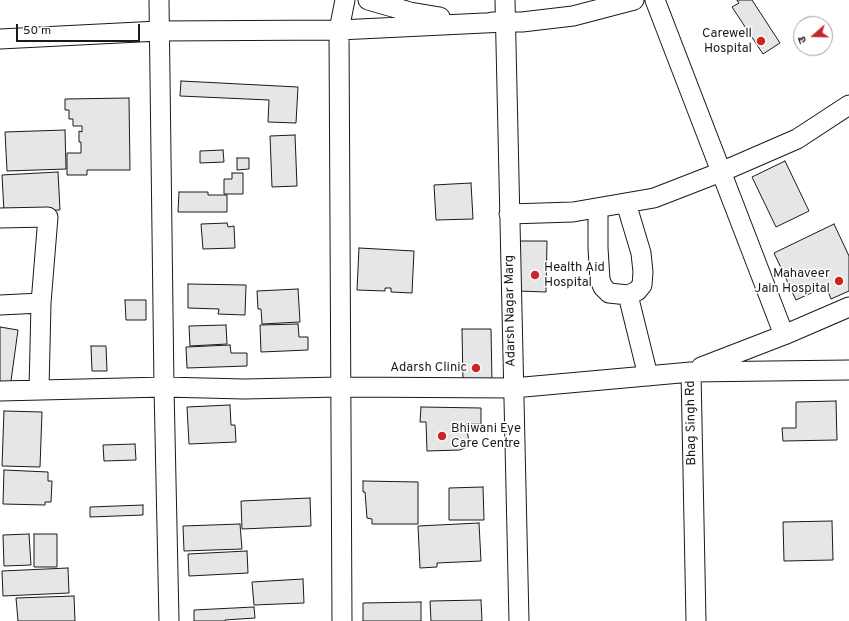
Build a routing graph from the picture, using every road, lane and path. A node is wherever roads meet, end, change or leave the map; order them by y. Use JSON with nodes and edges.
{"nodes":[{"id":1,"x":159,"y":0,"type":"edge"},
{"id":2,"x":345,"y":0,"type":"edge"},
{"id":3,"x":368,"y":0,"type":"edge"},
{"id":4,"x":504,"y":0,"type":"edge"},
{"id":5,"x":634,"y":0,"type":"edge"},
{"id":6,"x":655,"y":0,"type":"edge"},
{"id":7,"x":505,"y":22,"type":"junction"},
{"id":8,"x":339,"y":30,"type":"junction"},
{"id":9,"x":159,"y":31,"type":"junction"},
{"id":10,"x":0,"y":39,"type":"edge"},
{"id":11,"x":849,"y":104,"type":"edge"},
{"id":12,"x":721,"y":172,"type":"junction"},
{"id":13,"x":626,"y":203,"type":"junction"},
{"id":14,"x":598,"y":208,"type":"junction"},
{"id":15,"x":510,"y":214,"type":"junction"},
{"id":16,"x":0,"y":218,"type":"edge"},
{"id":17,"x":628,"y":295,"type":"junction"},
{"id":18,"x":41,"y":303,"type":"junction"},
{"id":19,"x":0,"y":305,"type":"edge"},
{"id":20,"x":849,"y":307,"type":"edge"},
{"id":21,"x":784,"y":335,"type":"junction"},
{"id":22,"x":849,"y":370,"type":"edge"},
{"id":23,"x":691,"y":372,"type":"junction"},
{"id":24,"x":648,"y":376,"type":"junction"},
{"id":25,"x":164,"y":387,"type":"junction"},
{"id":26,"x":340,"y":387,"type":"junction"},
{"id":27,"x":513,"y":388,"type":"junction"},
{"id":28,"x":39,"y":390,"type":"junction"},
{"id":29,"x":0,"y":391,"type":"edge"},
{"id":30,"x":169,"y":621,"type":"edge"},
{"id":31,"x":342,"y":621,"type":"edge"},
{"id":32,"x":519,"y":621,"type":"edge"},
{"id":33,"x":696,"y":621,"type":"edge"}],
"edges":[{"from":1,"to":9,"type":"street"},
{"from":2,"to":8,"type":"street"},
{"from":3,"to":7,"type":"street"},
{"from":4,"to":7,"type":"street","name":"Adarsh Nagar Marg"},
{"from":5,"to":7,"type":"street"},
{"from":6,"to":12,"type":"street"},
{"from":7,"to":8,"type":"street"},
{"from":7,"to":15,"type":"street","name":"Adarsh Nagar Marg"},
{"from":8,"to":9,"type":"street"},
{"from":8,"to":26,"type":"street"},
{"from":9,"to":10,"type":"street"},
{"from":9,"to":25,"type":"street"},
{"from":11,"to":12,"type":"street"},
{"from":12,"to":13,"type":"street"},
{"from":12,"to":21,"type":"street"},
{"from":13,"to":14,"type":"street"},
{"from":13,"to":17,"type":"street"},
{"from":14,"to":15,"type":"street"},
{"from":14,"to":17,"type":"street"},
{"from":15,"to":27,"type":"street","name":"Adarsh Nagar Marg"},
{"from":16,"to":18,"type":"street"},
{"from":17,"to":24,"type":"street"},
{"from":18,"to":19,"type":"street"},
{"from":18,"to":28,"type":"street"},
{"from":20,"to":21,"type":"street","name":"Bhag Singh Rd"},
{"from":21,"to":23,"type":"street","name":"Bhag Singh Rd"},
{"from":22,"to":23,"type":"street"},
{"from":23,"to":24,"type":"street"},
{"from":23,"to":33,"type":"street","name":"Bhag Singh Rd"},
{"from":24,"to":27,"type":"street"},
{"from":25,"to":26,"type":"street"},
{"from":25,"to":28,"type":"street"},
{"from":25,"to":30,"type":"street"},
{"from":26,"to":27,"type":"street"},
{"from":26,"to":31,"type":"street"},
{"from":27,"to":32,"type":"street","name":"Adarsh Nagar Marg"},
{"from":28,"to":29,"type":"street"}]}
